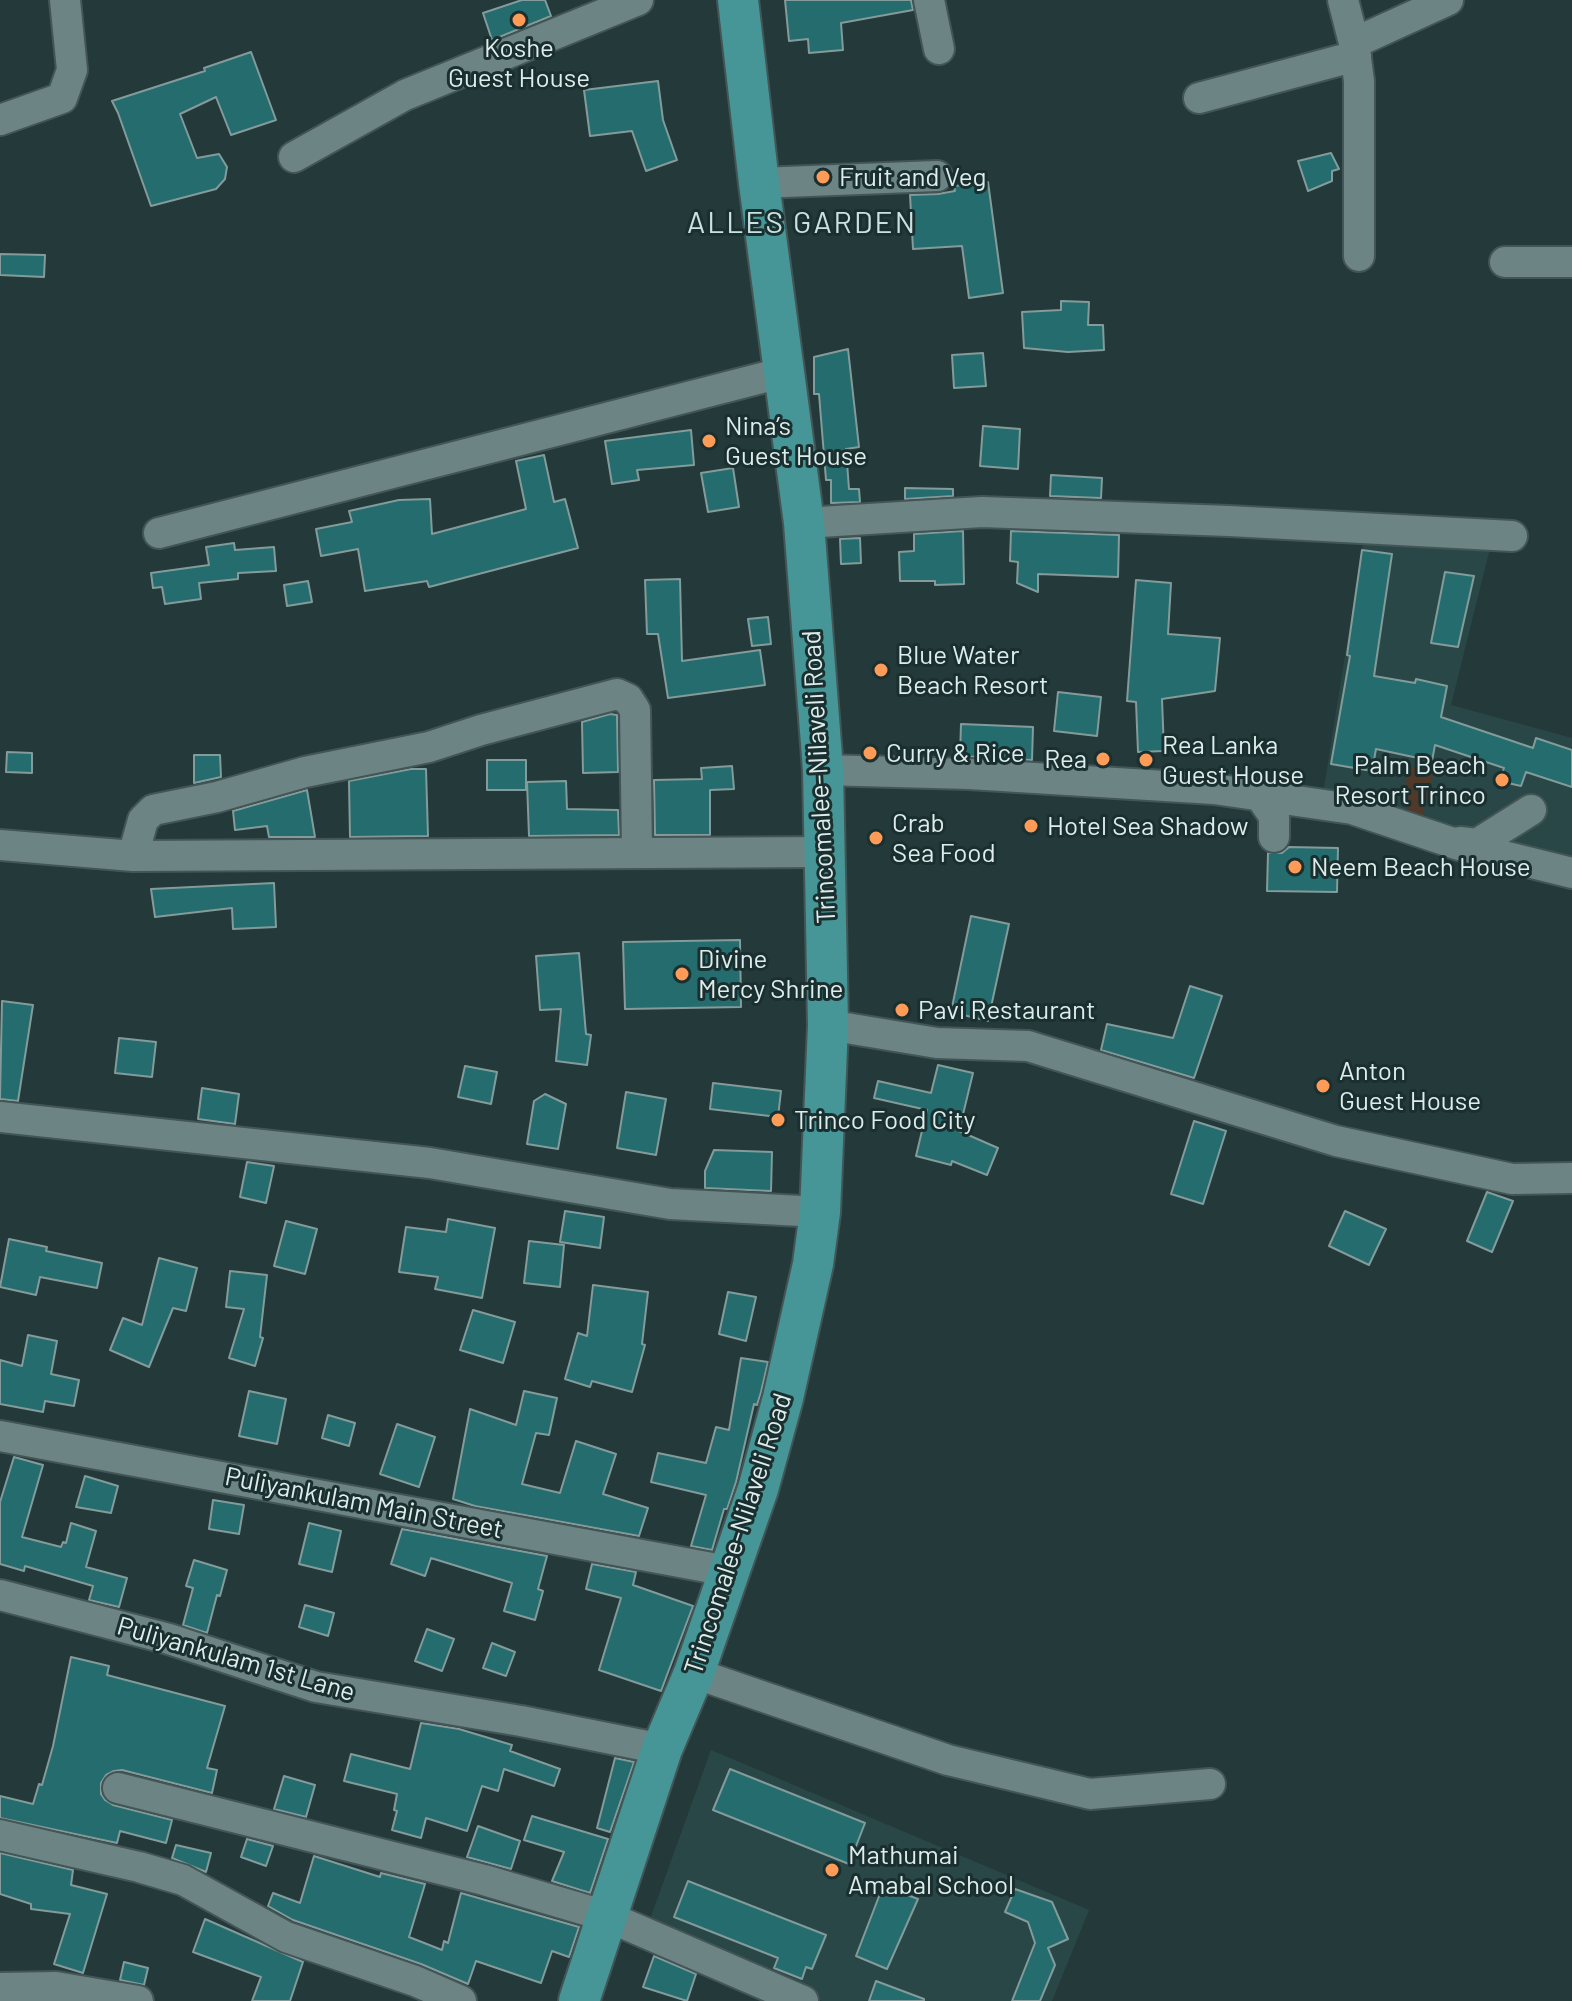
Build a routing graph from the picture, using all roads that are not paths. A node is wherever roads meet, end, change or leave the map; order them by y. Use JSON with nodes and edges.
{"nodes":[{"id":1,"x":65,"y":0,"type":"edge"},
{"id":2,"x":638,"y":0,"type":"edge"},
{"id":3,"x":738,"y":0,"type":"edge"},
{"id":4,"x":929,"y":0,"type":"edge"},
{"id":5,"x":1343,"y":0,"type":"edge"},
{"id":6,"x":1448,"y":0,"type":"edge"},
{"id":7,"x":939,"y":49,"type":"dead end"},
{"id":8,"x":1355,"y":50,"type":"junction"},
{"id":9,"x":1199,"y":98,"type":"dead end"},
{"id":10,"x":0,"y":120,"type":"edge"},
{"id":11,"x":294,"y":157,"type":"dead end"},
{"id":12,"x":937,"y":176,"type":"dead end"},
{"id":13,"x":759,"y":183,"type":"junction"},
{"id":14,"x":1359,"y":256,"type":"dead end"},
{"id":15,"x":1505,"y":262,"type":"dead end"},
{"id":16,"x":1572,"y":262,"type":"edge"},
{"id":17,"x":785,"y":372,"type":"junction"},
{"id":18,"x":804,"y":523,"type":"junction"},
{"id":19,"x":159,"y":533,"type":"dead end"},
{"id":20,"x":1512,"y":536,"type":"dead end"},
{"id":21,"x":823,"y":770,"type":"junction"},
{"id":22,"x":1260,"y":796,"type":"junction"},
{"id":23,"x":1531,"y":810,"type":"dead end"},
{"id":24,"x":1274,"y":837,"type":"dead end"},
{"id":25,"x":1446,"y":840,"type":"junction"},
{"id":26,"x":0,"y":845,"type":"edge"},
{"id":27,"x":637,"y":852,"type":"junction"},
{"id":28,"x":826,"y":852,"type":"junction"},
{"id":29,"x":133,"y":856,"type":"junction"},
{"id":30,"x":1572,"y":873,"type":"edge"},
{"id":31,"x":828,"y":1025,"type":"junction"},
{"id":32,"x":0,"y":1117,"type":"edge"},
{"id":33,"x":1572,"y":1178,"type":"edge"},
{"id":34,"x":820,"y":1212,"type":"junction"},
{"id":35,"x":0,"y":1436,"type":"edge"},
{"id":36,"x":728,"y":1571,"type":"junction"},
{"id":37,"x":0,"y":1595,"type":"edge"},
{"id":38,"x":694,"y":1673,"type":"junction"},
{"id":39,"x":662,"y":1749,"type":"junction"},
{"id":40,"x":1210,"y":1784,"type":"dead end"},
{"id":41,"x":118,"y":1788,"type":"dead end"},
{"id":42,"x":0,"y":1835,"type":"edge"},
{"id":43,"x":606,"y":1916,"type":"junction"},
{"id":44,"x":0,"y":1988,"type":"edge"},
{"id":45,"x":138,"y":2001,"type":"edge"},
{"id":46,"x":461,"y":2001,"type":"edge"},
{"id":47,"x":579,"y":2001,"type":"edge"},
{"id":48,"x":803,"y":2001,"type":"edge"}],
"edges":[{"from":1,"to":10,"type":"street"},
{"from":2,"to":11,"type":"street"},
{"from":3,"to":13,"type":"main road","name":"Trincomalee-Nilaveli Road"},
{"from":4,"to":7,"type":"street"},
{"from":5,"to":8,"type":"street"},
{"from":6,"to":8,"type":"street"},
{"from":8,"to":9,"type":"street"},
{"from":8,"to":14,"type":"street"},
{"from":12,"to":13,"type":"street"},
{"from":13,"to":17,"type":"main road","name":"Trincomalee-Nilaveli Road"},
{"from":15,"to":16,"type":"street"},
{"from":17,"to":18,"type":"main road","name":"Trincomalee-Nilaveli Road"},
{"from":17,"to":19,"type":"street"},
{"from":18,"to":20,"type":"street"},
{"from":18,"to":21,"type":"main road","name":"Trincomalee-Nilaveli Road"},
{"from":21,"to":22,"type":"street"},
{"from":21,"to":28,"type":"main road","name":"Trincomalee-Nilaveli Road"},
{"from":22,"to":24,"type":"street"},
{"from":22,"to":25,"type":"street"},
{"from":23,"to":25,"type":"street"},
{"from":25,"to":30,"type":"street"},
{"from":26,"to":29,"type":"street"},
{"from":27,"to":28,"type":"street"},
{"from":27,"to":29,"type":"street"},
{"from":27,"to":29,"type":"street"},
{"from":28,"to":31,"type":"main road","name":"Trincomalee-Nilaveli Road"},
{"from":31,"to":33,"type":"street"},
{"from":31,"to":34,"type":"main road","name":"Trincomalee-Nilaveli Road"},
{"from":32,"to":34,"type":"street"},
{"from":34,"to":36,"type":"main road","name":"Trincomalee-Nilaveli Road"},
{"from":35,"to":36,"type":"street","name":"Puliyankulam Main Street"},
{"from":36,"to":38,"type":"main road","name":"Trincomalee-Nilaveli Road"},
{"from":37,"to":39,"type":"street","name":"Puliyankulam 1st Lane"},
{"from":38,"to":39,"type":"main road","name":"Trincomalee-Nilaveli Road"},
{"from":38,"to":40,"type":"street"},
{"from":39,"to":43,"type":"main road","name":"Trincomalee-Nilaveli Road"},
{"from":41,"to":43,"type":"street"},
{"from":42,"to":46,"type":"street"},
{"from":43,"to":47,"type":"main road","name":"Trincomalee-Nilaveli Road"},
{"from":43,"to":48,"type":"street"},
{"from":44,"to":45,"type":"street"}]}
